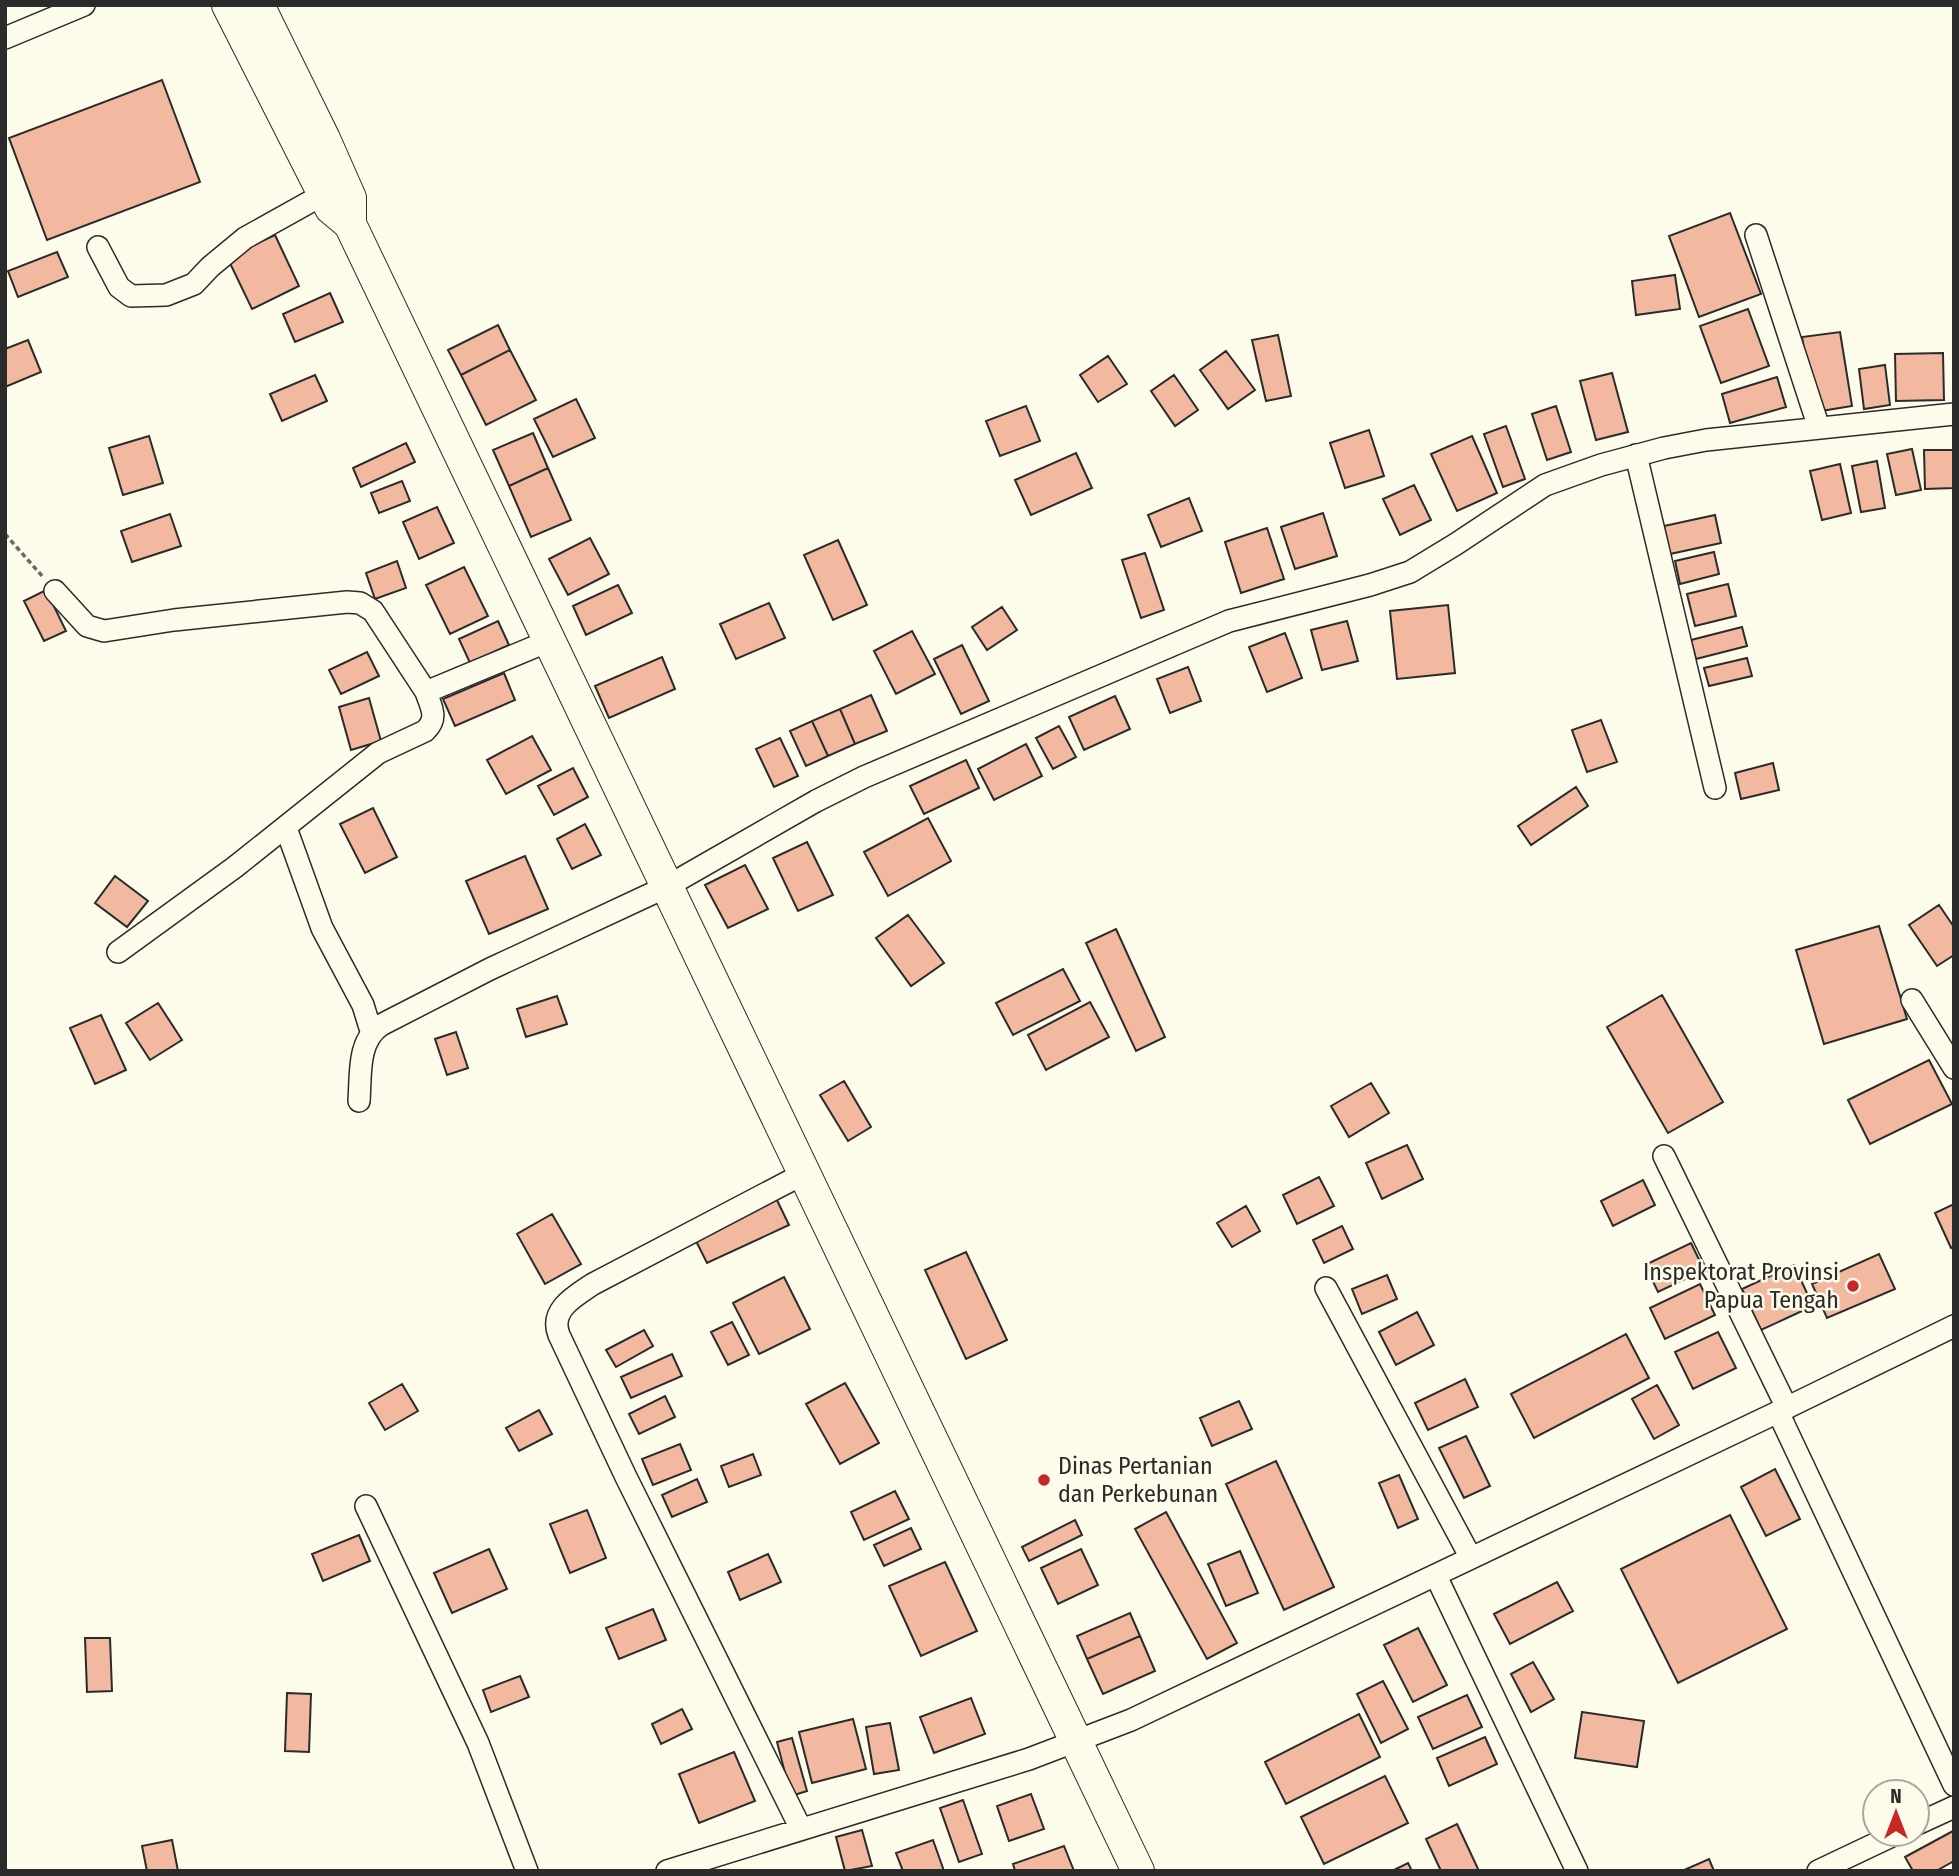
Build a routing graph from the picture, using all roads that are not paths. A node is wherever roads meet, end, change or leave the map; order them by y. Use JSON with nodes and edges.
{"nodes":[{"id":1,"x":85,"y":5,"type":"edge"},
{"id":2,"x":228,"y":5,"type":"edge"},
{"id":3,"x":258,"y":5,"type":"edge"},
{"id":4,"x":5,"y":38,"type":"edge"},
{"id":5,"x":324,"y":194,"type":"junction"},
{"id":6,"x":350,"y":224,"type":"junction"},
{"id":7,"x":1756,"y":234,"type":"dead end"},
{"id":8,"x":97,"y":247,"type":"dead end"},
{"id":9,"x":1954,"y":414,"type":"edge"},
{"id":10,"x":1819,"y":428,"type":"junction"},
{"id":11,"x":1636,"y":455,"type":"junction"},
{"id":12,"x":55,"y":591,"type":"road end"},
{"id":13,"x":551,"y":640,"type":"junction"},
{"id":14,"x":426,"y":692,"type":"junction"},
{"id":15,"x":1714,"y":788,"type":"dead end"},
{"id":16,"x":286,"y":828,"type":"junction"},
{"id":17,"x":666,"y":887,"type":"junction"},
{"id":18,"x":118,"y":951,"type":"dead end"},
{"id":19,"x":1912,"y":1000,"type":"dead end"},
{"id":20,"x":371,"y":1031,"type":"junction"},
{"id":21,"x":1954,"y":1068,"type":"edge"},
{"id":22,"x":359,"y":1101,"type":"dead end"},
{"id":23,"x":1664,"y":1156,"type":"dead end"},
{"id":24,"x":805,"y":1173,"type":"junction"},
{"id":25,"x":1326,"y":1288,"type":"dead end"},
{"id":26,"x":1954,"y":1326,"type":"edge"},
{"id":27,"x":1783,"y":1410,"type":"junction"},
{"id":28,"x":366,"y":1506,"type":"dead end"},
{"id":29,"x":1471,"y":1558,"type":"junction"},
{"id":30,"x":1436,"y":1576,"type":"junction"},
{"id":31,"x":1077,"y":1742,"type":"junction"},
{"id":32,"x":1954,"y":1785,"type":"edge"},
{"id":33,"x":1954,"y":1807,"type":"edge"},
{"id":34,"x":1931,"y":1818,"type":"edge"},
{"id":35,"x":801,"y":1829,"type":"junction"},
{"id":36,"x":1866,"y":1848,"type":"edge"},
{"id":37,"x":1568,"y":1868,"type":"edge"},
{"id":38,"x":527,"y":1871,"type":"edge"},
{"id":39,"x":667,"y":1871,"type":"edge"},
{"id":40,"x":1138,"y":1871,"type":"edge"},
{"id":41,"x":1818,"y":1871,"type":"edge"}],
"edges":[{"from":1,"to":4,"type":"street"},
{"from":2,"to":5,"type":"highway"},
{"from":3,"to":6,"type":"highway"},
{"from":5,"to":6,"type":"highway"},
{"from":5,"to":8,"type":"street"},
{"from":6,"to":13,"type":"highway"},
{"from":7,"to":10,"type":"street"},
{"from":9,"to":10,"type":"street"},
{"from":10,"to":11,"type":"street"},
{"from":11,"to":15,"type":"street"},
{"from":11,"to":17,"type":"street"},
{"from":12,"to":14,"type":"street"},
{"from":13,"to":14,"type":"street"},
{"from":13,"to":17,"type":"highway"},
{"from":14,"to":16,"type":"street"},
{"from":16,"to":18,"type":"street"},
{"from":16,"to":20,"type":"street"},
{"from":17,"to":20,"type":"street"},
{"from":17,"to":24,"type":"highway"},
{"from":19,"to":21,"type":"street"},
{"from":20,"to":22,"type":"street"},
{"from":23,"to":27,"type":"street"},
{"from":24,"to":31,"type":"highway"},
{"from":24,"to":35,"type":"street"},
{"from":25,"to":29,"type":"street"},
{"from":26,"to":27,"type":"street"},
{"from":27,"to":29,"type":"street"},
{"from":27,"to":32,"type":"street"},
{"from":28,"to":38,"type":"street"},
{"from":29,"to":30,"type":"street"},
{"from":30,"to":31,"type":"street"},
{"from":30,"to":37,"type":"street"},
{"from":31,"to":35,"type":"street"},
{"from":31,"to":40,"type":"highway"},
{"from":33,"to":34,"type":"street"},
{"from":35,"to":39,"type":"street"},
{"from":36,"to":41,"type":"street"}]}
